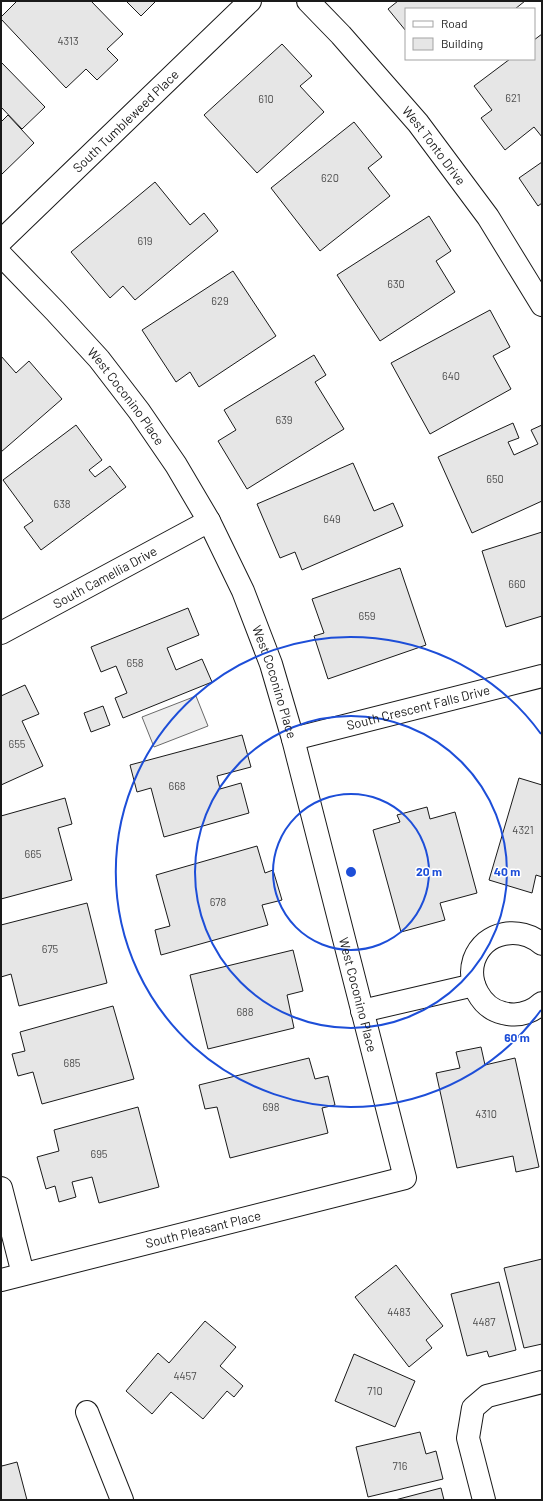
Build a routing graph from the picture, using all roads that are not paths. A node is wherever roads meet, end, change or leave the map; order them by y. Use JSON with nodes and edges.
{"nodes":[{"id":1,"x":250,"y":1,"type":"edge"},
{"id":2,"x":308,"y":1,"type":"edge"},
{"id":3,"x":1,"y":241,"type":"edge"},
{"id":4,"x":1,"y":255,"type":"edge"},
{"id":5,"x":542,"y":305,"type":"edge"},
{"id":6,"x":209,"y":521,"type":"junction"},
{"id":7,"x":1,"y":633,"type":"edge"},
{"id":8,"x":542,"y":676,"type":"edge"},
{"id":9,"x":293,"y":739,"type":"junction"},
{"id":10,"x":542,"y":944,"type":"edge"},
{"id":11,"x":474,"y":985,"type":"junction"},
{"id":12,"x":542,"y":1003,"type":"edge"},
{"id":13,"x":362,"y":1011,"type":"junction"},
{"id":14,"x":404,"y":1178,"type":"joint"},
{"id":15,"x":1,"y":1188,"type":"edge"},
{"id":16,"x":23,"y":1274,"type":"junction"},
{"id":17,"x":1,"y":1280,"type":"edge"},
{"id":18,"x":542,"y":1382,"type":"edge"},
{"id":19,"x":87,"y":1412,"type":"dead end"},
{"id":20,"x":122,"y":1500,"type":"edge"},
{"id":21,"x":484,"y":1500,"type":"edge"}],
"edges":[{"from":1,"to":3,"type":"street","name":"South Tumbleweed Place"},
{"from":2,"to":5,"type":"street","name":"West Tonto Drive"},
{"from":4,"to":6,"type":"street","name":"West Coconino Place"},
{"from":6,"to":7,"type":"street","name":"South Camellia Drive"},
{"from":6,"to":9,"type":"street","name":"West Coconino Place"},
{"from":8,"to":9,"type":"street","name":"South Crescent Falls Drive"},
{"from":9,"to":13,"type":"street","name":"West Coconino Place"},
{"from":10,"to":11,"type":"street"},
{"from":11,"to":12,"type":"street"},
{"from":11,"to":13,"type":"street"},
{"from":13,"to":14,"type":"street","name":"West Coconino Place"},
{"from":14,"to":16,"type":"street","name":"South Pleasant Place"},
{"from":15,"to":16,"type":"street"},
{"from":16,"to":17,"type":"street","name":"South Pleasant Place"},
{"from":18,"to":21,"type":"street"},
{"from":19,"to":20,"type":"street"}]}
